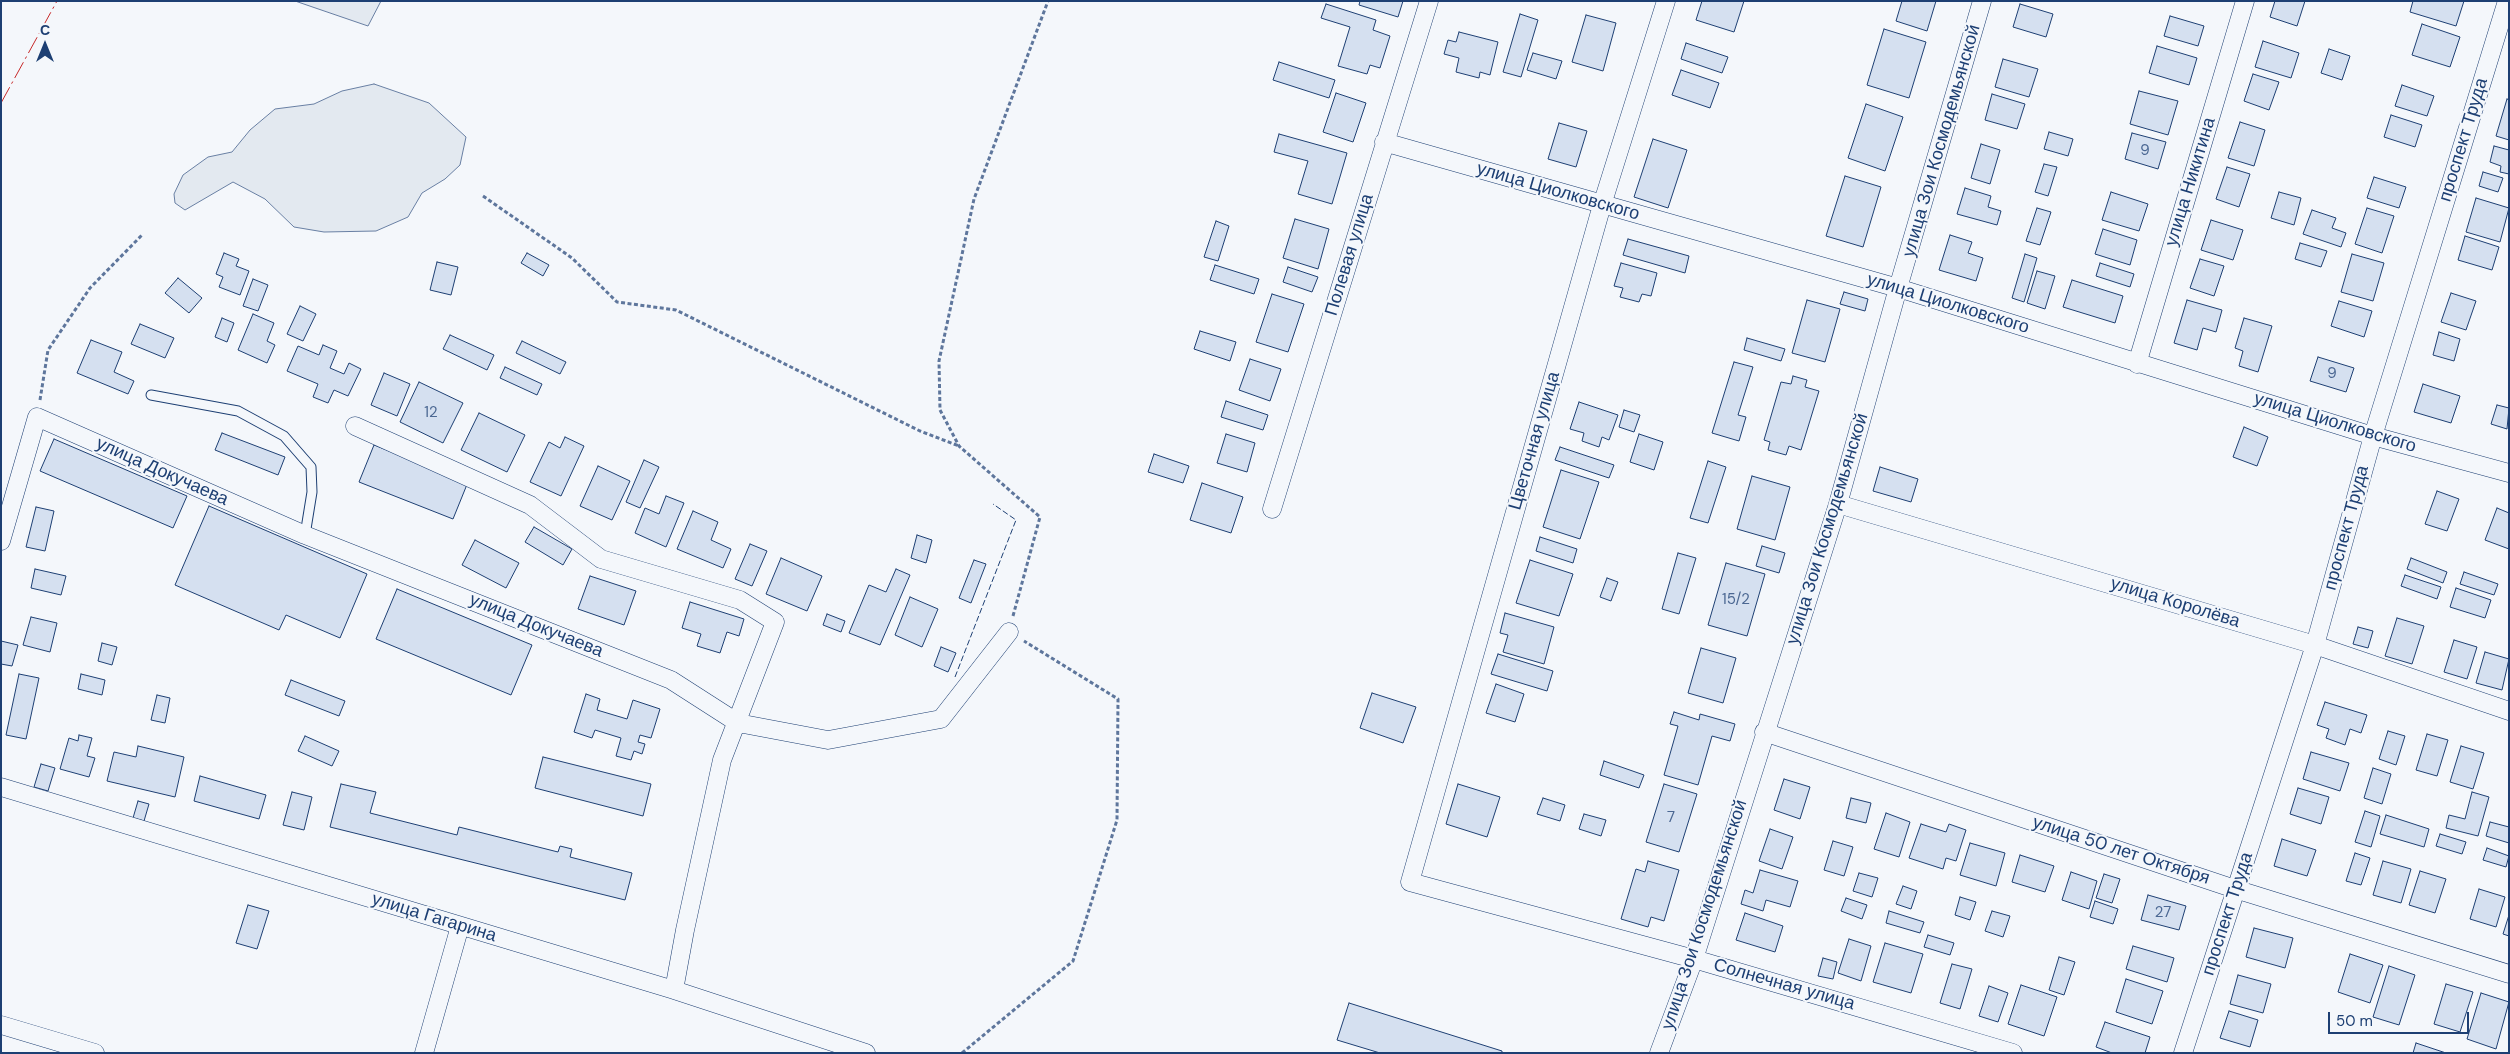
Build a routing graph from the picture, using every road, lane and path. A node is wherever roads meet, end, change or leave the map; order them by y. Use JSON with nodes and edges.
{"nodes":[{"id":1,"x":1048,"y":1,"type":"edge"},
{"id":2,"x":1429,"y":1,"type":"edge"},
{"id":3,"x":1666,"y":1,"type":"edge"},
{"id":4,"x":1982,"y":1,"type":"edge"},
{"id":5,"x":2245,"y":1,"type":"edge"},
{"id":6,"x":2507,"y":1,"type":"edge"},
{"id":7,"x":1384,"y":142,"type":"junction"},
{"id":8,"x":483,"y":196,"type":"dead end"},
{"id":9,"x":1602,"y":205,"type":"junction"},
{"id":10,"x":142,"y":235,"type":"dead end"},
{"id":11,"x":1898,"y":288,"type":"junction"},
{"id":12,"x":2137,"y":364,"type":"junction"},
{"id":13,"x":151,"y":395,"type":"dead end"},
{"id":14,"x":36,"y":418,"type":"junction"},
{"id":15,"x":356,"y":426,"type":"dead end"},
{"id":16,"x":2373,"y":436,"type":"junction"},
{"id":17,"x":959,"y":446,"type":"junction"},
{"id":18,"x":2509,"y":473,"type":"edge"},
{"id":19,"x":1838,"y":504,"type":"junction"},
{"id":20,"x":1272,"y":510,"type":"dead end"},
{"id":21,"x":305,"y":535,"type":"junction"},
{"id":22,"x":1,"y":542,"type":"edge"},
{"id":23,"x":1009,"y":632,"type":"junction"},
{"id":24,"x":2315,"y":646,"type":"junction"},
{"id":25,"x":2509,"y":711,"type":"edge"},
{"id":26,"x":738,"y":723,"type":"junction"},
{"id":27,"x":1764,"y":732,"type":"junction"},
{"id":28,"x":1,"y":787,"type":"edge"},
{"id":29,"x":1410,"y":882,"type":"joint"},
{"id":30,"x":2235,"y":889,"type":"junction"},
{"id":31,"x":460,"y":926,"type":"junction"},
{"id":32,"x":1694,"y":959,"type":"junction"},
{"id":33,"x":2509,"y":974,"type":"edge"},
{"id":34,"x":674,"y":990,"type":"junction"},
{"id":35,"x":1,"y":1025,"type":"edge"},
{"id":36,"x":95,"y":1053,"type":"edge"},
{"id":37,"x":424,"y":1053,"type":"edge"},
{"id":38,"x":866,"y":1053,"type":"edge"},
{"id":39,"x":962,"y":1053,"type":"edge"},
{"id":40,"x":1659,"y":1053,"type":"edge"},
{"id":41,"x":2013,"y":1053,"type":"edge"},
{"id":42,"x":2184,"y":1053,"type":"edge"}],
"edges":[{"from":1,"to":17,"type":"path"},
{"from":2,"to":7,"type":"street","name":"Полевая улица"},
{"from":3,"to":9,"type":"street","name":"Цветочная улица"},
{"from":4,"to":11,"type":"street","name":"улица Зои Космодемьянской"},
{"from":5,"to":12,"type":"street","name":"улица Никитина"},
{"from":6,"to":16,"type":"street","name":"проспект Труда"},
{"from":7,"to":9,"type":"street","name":"улица Циолковского"},
{"from":7,"to":20,"type":"street","name":"Полевая улица"},
{"from":8,"to":17,"type":"path"},
{"from":9,"to":11,"type":"street","name":"улица Циолковского"},
{"from":9,"to":29,"type":"street","name":"Цветочная улица"},
{"from":10,"to":14,"type":"path"},
{"from":11,"to":12,"type":"street","name":"улица Циолковского"},
{"from":11,"to":19,"type":"street","name":"улица Зои Космодемьянской"},
{"from":12,"to":16,"type":"street","name":"улица Циолковского"},
{"from":13,"to":21,"type":"lane"},
{"from":14,"to":21,"type":"street","name":"улица Докучаева"},
{"from":14,"to":22,"type":"street"},
{"from":15,"to":26,"type":"street"},
{"from":16,"to":18,"type":"street","name":"улица Циолковского"},
{"from":16,"to":24,"type":"street","name":"проспект Труда"},
{"from":17,"to":23,"type":"path"},
{"from":19,"to":24,"type":"street","name":"улица Королёва"},
{"from":19,"to":27,"type":"street","name":"улица Зои Космодемьянской"},
{"from":21,"to":26,"type":"street","name":"улица Докучаева"},
{"from":23,"to":26,"type":"street","name":"улица Докучаева"},
{"from":23,"to":39,"type":"path"},
{"from":24,"to":25,"type":"street","name":"улица Королёва"},
{"from":24,"to":30,"type":"street","name":"проспект Труда"},
{"from":26,"to":34,"type":"street"},
{"from":27,"to":30,"type":"street","name":"улица 50 лет Октября"},
{"from":27,"to":32,"type":"street","name":"улица Зои Космодемьянской"},
{"from":28,"to":31,"type":"street","name":"улица Гагарина"},
{"from":29,"to":32,"type":"street","name":"Солнечная улица"},
{"from":30,"to":33,"type":"street","name":"улица 50 лет Октября"},
{"from":30,"to":42,"type":"street","name":"проспект Труда"},
{"from":31,"to":34,"type":"street","name":"улица Гагарина"},
{"from":31,"to":37,"type":"street"},
{"from":32,"to":40,"type":"street","name":"улица Зои Космодемьянской"},
{"from":32,"to":41,"type":"street","name":"Солнечная улица"},
{"from":34,"to":38,"type":"street","name":"улица Гагарина"},
{"from":35,"to":36,"type":"street"}]}
